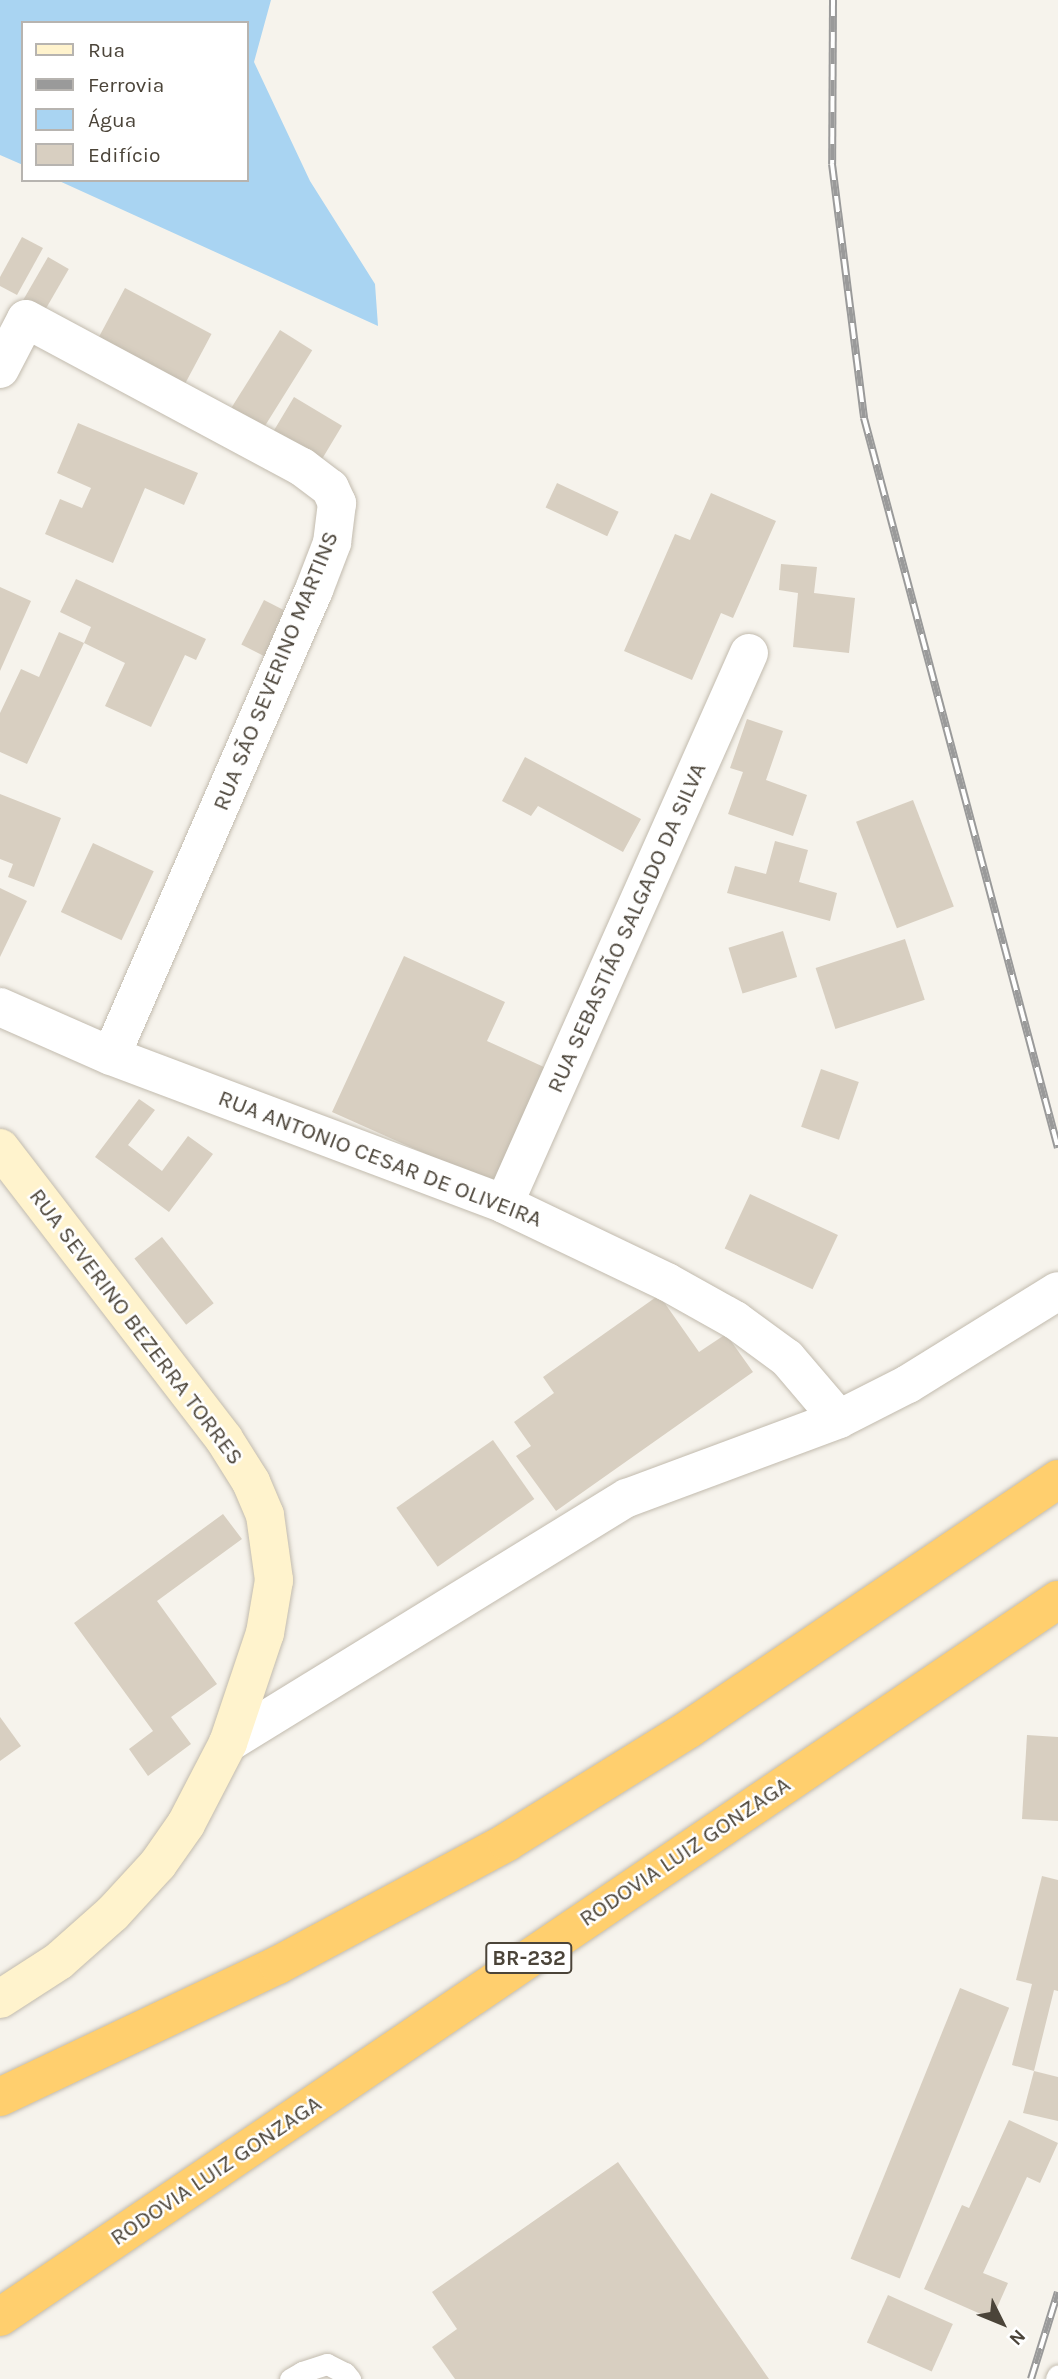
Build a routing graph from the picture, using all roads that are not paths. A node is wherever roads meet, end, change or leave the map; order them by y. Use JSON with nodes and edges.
{"nodes":[{"id":1,"x":0,"y":369,"type":"edge"},
{"id":2,"x":749,"y":653,"type":"dead end"},
{"id":3,"x":0,"y":1007,"type":"edge"},
{"id":4,"x":111,"y":1056,"type":"junction"},
{"id":5,"x":0,"y":1147,"type":"edge"},
{"id":6,"x":504,"y":1204,"type":"junction"},
{"id":7,"x":1058,"y":1291,"type":"edge"},
{"id":8,"x":839,"y":1419,"type":"junction"},
{"id":9,"x":1058,"y":1479,"type":"edge"},
{"id":10,"x":1058,"y":1600,"type":"edge"},
{"id":11,"x":228,"y":1743,"type":"junction"},
{"id":12,"x":0,"y":1999,"type":"edge"},
{"id":13,"x":8,"y":2085,"type":"edge"},
{"id":14,"x":0,"y":2317,"type":"edge"},
{"id":15,"x":290,"y":2379,"type":"edge"},
{"id":16,"x":350,"y":2379,"type":"edge"}],
"edges":[{"from":1,"to":4,"type":"street","name":"RUA SÃO SEVERINO MARTINS"},
{"from":2,"to":6,"type":"street","name":"RUA SEBASTIÃO SALGADO DA SILVA"},
{"from":3,"to":4,"type":"street","name":"RUA ANTONIO CESAR DE OLIVEIRA"},
{"from":4,"to":6,"type":"street","name":"RUA ANTONIO CESAR DE OLIVEIRA"},
{"from":5,"to":11,"type":"main road","name":"RUA SEVERINO BEZERRA TORRES"},
{"from":6,"to":8,"type":"street","name":"RUA ANTONIO CESAR DE OLIVEIRA"},
{"from":7,"to":8,"type":"street"},
{"from":8,"to":11,"type":"street"},
{"from":9,"to":13,"type":"highway"},
{"from":10,"to":14,"type":"highway","name":"RODOVIA LUIZ GONZAGA","number":"BR-232"},
{"from":11,"to":12,"type":"main road","name":"RUA SEVERINO BEZERRA TORRES"},
{"from":15,"to":16,"type":"lane"}]}
